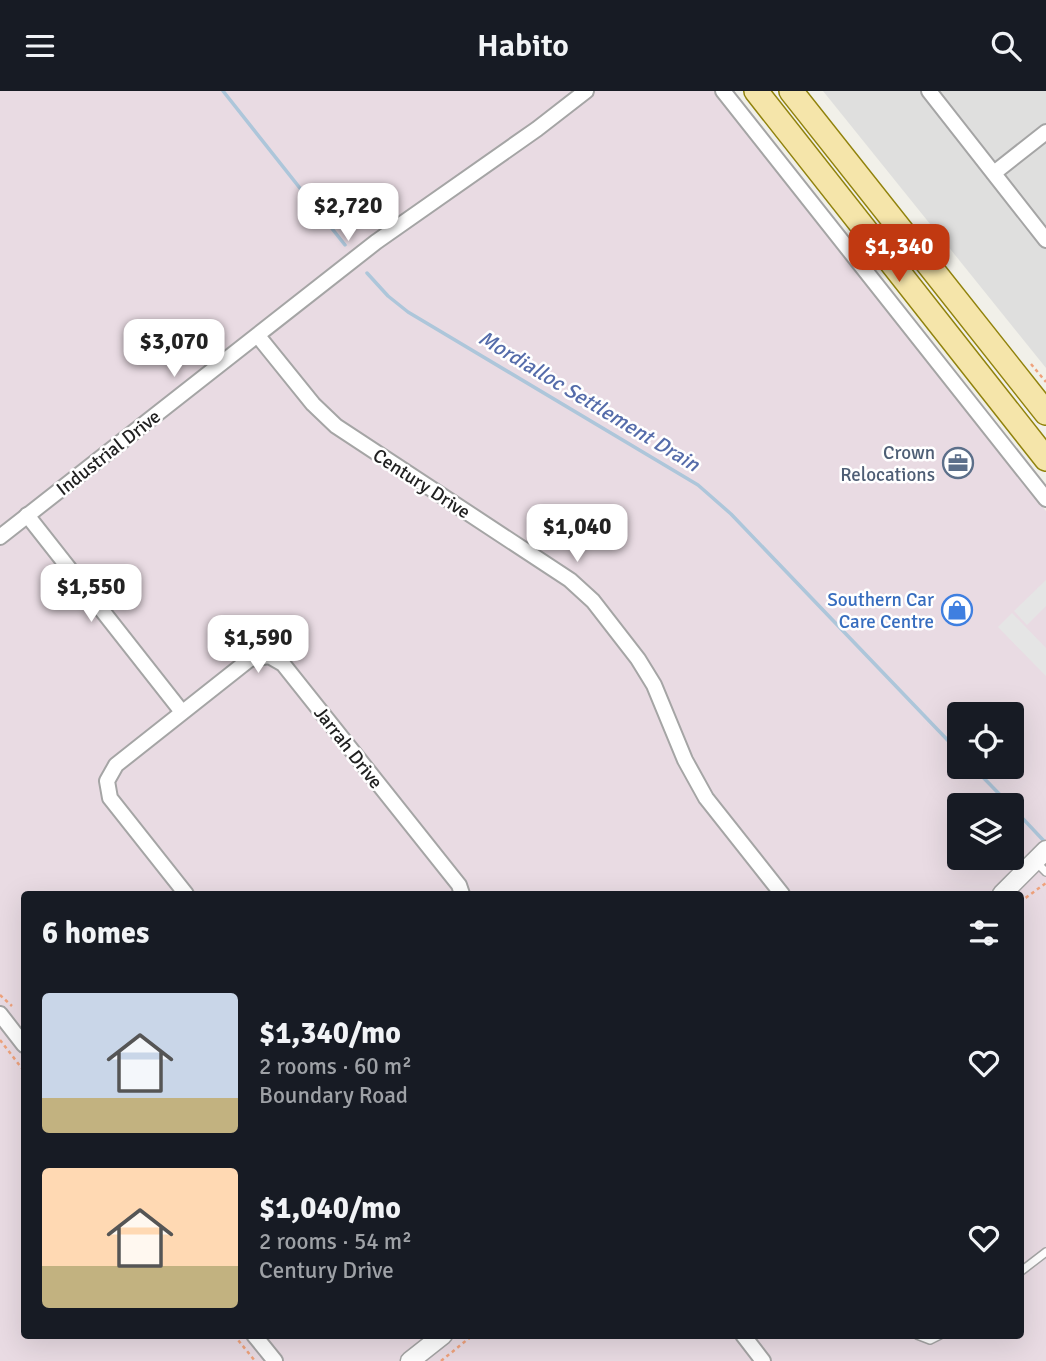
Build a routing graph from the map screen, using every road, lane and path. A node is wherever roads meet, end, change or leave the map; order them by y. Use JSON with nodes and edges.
{"nodes":[{"id":1,"x":586,"y":91,"type":"edge"},
{"id":2,"x":723,"y":91,"type":"edge"},
{"id":3,"x":756,"y":91,"type":"edge"},
{"id":4,"x":791,"y":91,"type":"edge"},
{"id":5,"x":929,"y":91,"type":"edge"},
{"id":6,"x":1046,"y":132,"type":"edge"},
{"id":7,"x":993,"y":173,"type":"junction"},
{"id":8,"x":1046,"y":240,"type":"edge"},
{"id":9,"x":258,"y":336,"type":"junction"},
{"id":10,"x":943,"y":348,"type":"junction"},
{"id":11,"x":1046,"y":413,"type":"edge"},
{"id":12,"x":1046,"y":459,"type":"edge"},
{"id":13,"x":1046,"y":499,"type":"edge"},
{"id":14,"x":27,"y":515,"type":"junction"},
{"id":15,"x":0,"y":537,"type":"edge"},
{"id":16,"x":182,"y":712,"type":"junction"},
{"id":17,"x":1044,"y":867,"type":"edge"},
{"id":18,"x":184,"y":891,"type":"edge"},
{"id":19,"x":461,"y":891,"type":"edge"},
{"id":20,"x":780,"y":891,"type":"edge"},
{"id":21,"x":1008,"y":891,"type":"edge"},
{"id":22,"x":1024,"y":896,"type":"edge"},
{"id":23,"x":0,"y":1014,"type":"edge"},
{"id":24,"x":0,"y":1040,"type":"edge"},
{"id":25,"x":21,"y":1041,"type":"edge"},
{"id":26,"x":21,"y":1067,"type":"edge"},
{"id":27,"x":1046,"y":1252,"type":"edge"},
{"id":28,"x":1024,"y":1269,"type":"edge"},
{"id":29,"x":237,"y":1339,"type":"edge"},
{"id":30,"x":257,"y":1339,"type":"edge"},
{"id":31,"x":438,"y":1339,"type":"edge"},
{"id":32,"x":468,"y":1339,"type":"edge"},
{"id":33,"x":746,"y":1339,"type":"edge"},
{"id":34,"x":416,"y":1359,"type":"edge"},
{"id":35,"x":255,"y":1361,"type":"edge"},
{"id":36,"x":275,"y":1361,"type":"edge"},
{"id":37,"x":441,"y":1361,"type":"edge"},
{"id":38,"x":764,"y":1361,"type":"edge"}],
"edges":[{"from":1,"to":9,"type":"street","name":"Industrial Drive"},
{"from":2,"to":10,"type":"street"},
{"from":3,"to":10,"type":"main road"},
{"from":4,"to":11,"type":"main road"},
{"from":5,"to":7,"type":"street"},
{"from":6,"to":7,"type":"street"},
{"from":7,"to":8,"type":"street"},
{"from":9,"to":14,"type":"street","name":"Industrial Drive"},
{"from":9,"to":20,"type":"street","name":"Century Drive"},
{"from":10,"to":12,"type":"main road"},
{"from":10,"to":13,"type":"street"},
{"from":14,"to":15,"type":"street","name":"Industrial Drive"},
{"from":14,"to":16,"type":"street"},
{"from":16,"to":18,"type":"street","name":"Jarrah Drive"},
{"from":16,"to":19,"type":"street","name":"Jarrah Drive"},
{"from":17,"to":21,"type":"street"},
{"from":17,"to":22,"type":"path"},
{"from":23,"to":25,"type":"street"},
{"from":24,"to":26,"type":"path"},
{"from":27,"to":28,"type":"lane"},
{"from":29,"to":35,"type":"path"},
{"from":30,"to":36,"type":"street"},
{"from":31,"to":34,"type":"street"},
{"from":32,"to":37,"type":"path"},
{"from":33,"to":38,"type":"street"}]}
